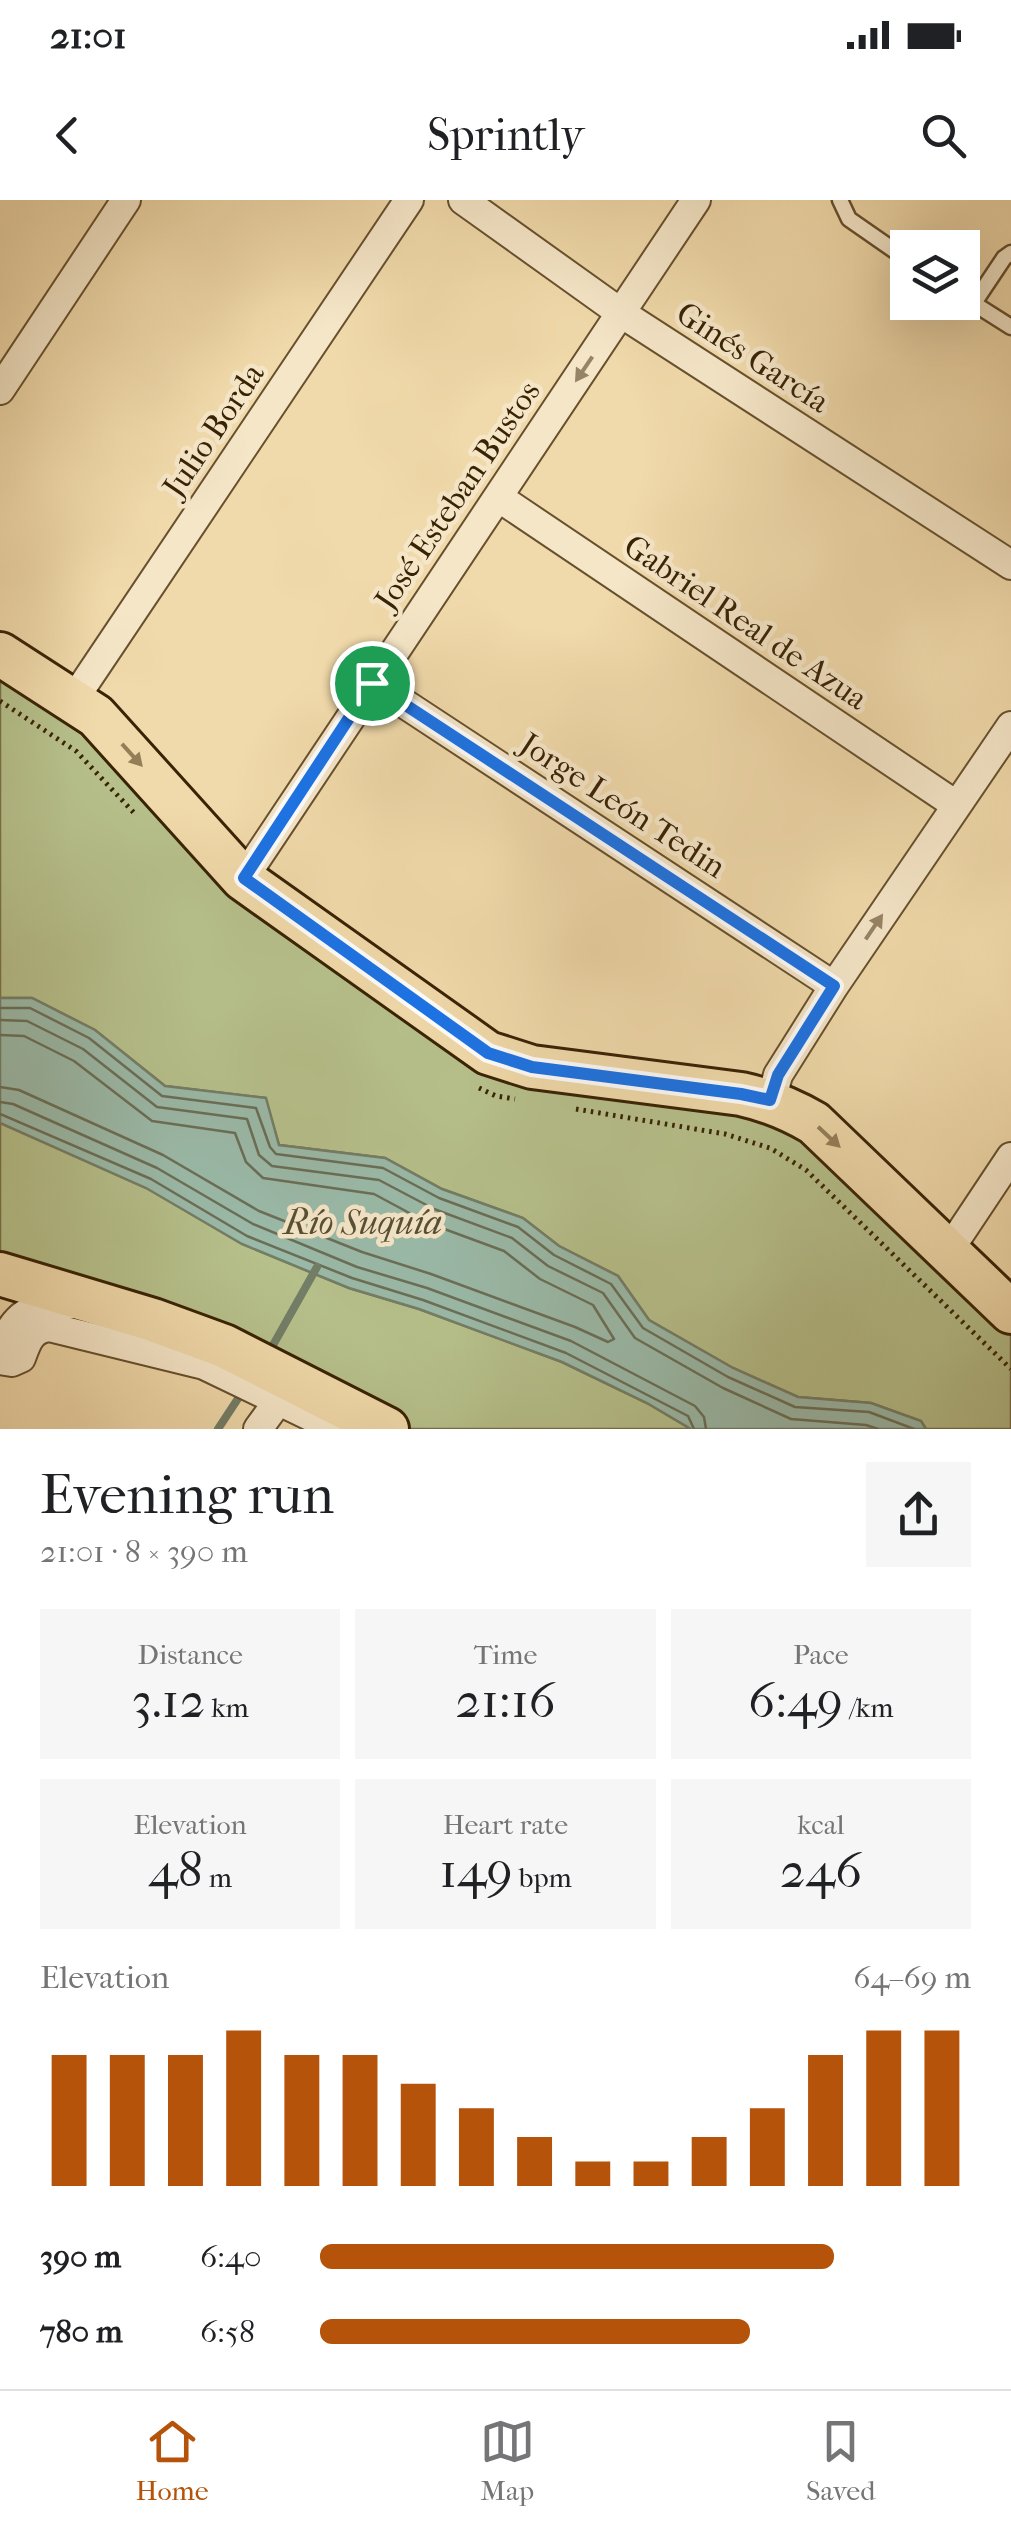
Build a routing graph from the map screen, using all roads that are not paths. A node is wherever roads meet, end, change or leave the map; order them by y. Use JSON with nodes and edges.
{"nodes":[{"id":1,"x":126,"y":200,"type":"edge"},
{"id":2,"x":410,"y":200,"type":"edge"},
{"id":3,"x":462,"y":200,"type":"edge"},
{"id":4,"x":696,"y":200,"type":"edge"},
{"id":5,"x":840,"y":200,"type":"edge"},
{"id":6,"x":890,"y":247,"type":"edge"},
{"id":7,"x":1011,"y":253,"type":"edge"},
{"id":8,"x":980,"y":286,"type":"edge"},
{"id":9,"x":980,"y":308,"type":"edge"},
{"id":10,"x":621,"y":313,"type":"junction"},
{"id":11,"x":1011,"y":327,"type":"edge"},
{"id":12,"x":0,"y":390,"type":"edge"},
{"id":13,"x":498,"y":497,"type":"junction"},
{"id":14,"x":1011,"y":565,"type":"edge"},
{"id":15,"x":0,"y":654,"type":"edge"},
{"id":16,"x":372,"y":683,"type":"junction"},
{"id":17,"x":74,"y":699,"type":"junction"},
{"id":18,"x":1011,"y":726,"type":"edge"},
{"id":19,"x":956,"y":806,"type":"junction"},
{"id":20,"x":244,"y":878,"type":"junction"},
{"id":21,"x":834,"y":986,"type":"junction"},
{"id":22,"x":770,"y":1100,"type":"junction"},
{"id":23,"x":1011,"y":1157,"type":"edge"},
{"id":24,"x":949,"y":1250,"type":"junction"},
{"id":25,"x":0,"y":1274,"type":"edge"},
{"id":26,"x":95,"y":1303,"type":"junction"},
{"id":27,"x":1011,"y":1312,"type":"edge"},
{"id":28,"x":214,"y":1356,"type":"junction"},
{"id":29,"x":0,"y":1357,"type":"edge"},
{"id":30,"x":275,"y":1388,"type":"junction"},
{"id":31,"x":258,"y":1429,"type":"edge"},
{"id":32,"x":337,"y":1429,"type":"edge"},
{"id":33,"x":386,"y":1429,"type":"edge"}],
"edges":[{"from":1,"to":12,"type":"street"},
{"from":2,"to":17,"type":"street","name":"Julio Borda"},
{"from":3,"to":10,"type":"street","name":"Ginés García"},
{"from":4,"to":10,"type":"street","name":"José Esteban Bustos"},
{"from":5,"to":6,"type":"lane"},
{"from":7,"to":8,"type":"lane"},
{"from":9,"to":11,"type":"lane"},
{"from":10,"to":13,"type":"street","name":"José Esteban Bustos","one_way":true},
{"from":10,"to":14,"type":"street","name":"Ginés García"},
{"from":13,"to":16,"type":"street","name":"José Esteban Bustos"},
{"from":13,"to":19,"type":"street","name":"Gabriel Real de Azua"},
{"from":15,"to":17,"type":"main road"},
{"from":16,"to":20,"type":"street","name":"José Esteban Bustos"},
{"from":16,"to":21,"type":"street","name":"Jorge León Tedin"},
{"from":17,"to":20,"type":"main road","one_way":true},
{"from":18,"to":19,"type":"street"},
{"from":21,"to":19,"type":"street","one_way":true},
{"from":20,"to":22,"type":"main road"},
{"from":21,"to":22,"type":"street"},
{"from":22,"to":24,"type":"main road","one_way":true},
{"from":23,"to":24,"type":"street"},
{"from":24,"to":27,"type":"main road"},
{"from":25,"to":26,"type":"main road"},
{"from":26,"to":28,"type":"main road"},
{"from":26,"to":29,"type":"street"},
{"from":28,"to":29,"type":"street"},
{"from":28,"to":30,"type":"main road"},
{"from":30,"to":31,"type":"street"},
{"from":30,"to":32,"type":"street"},
{"from":30,"to":33,"type":"main road"}]}
